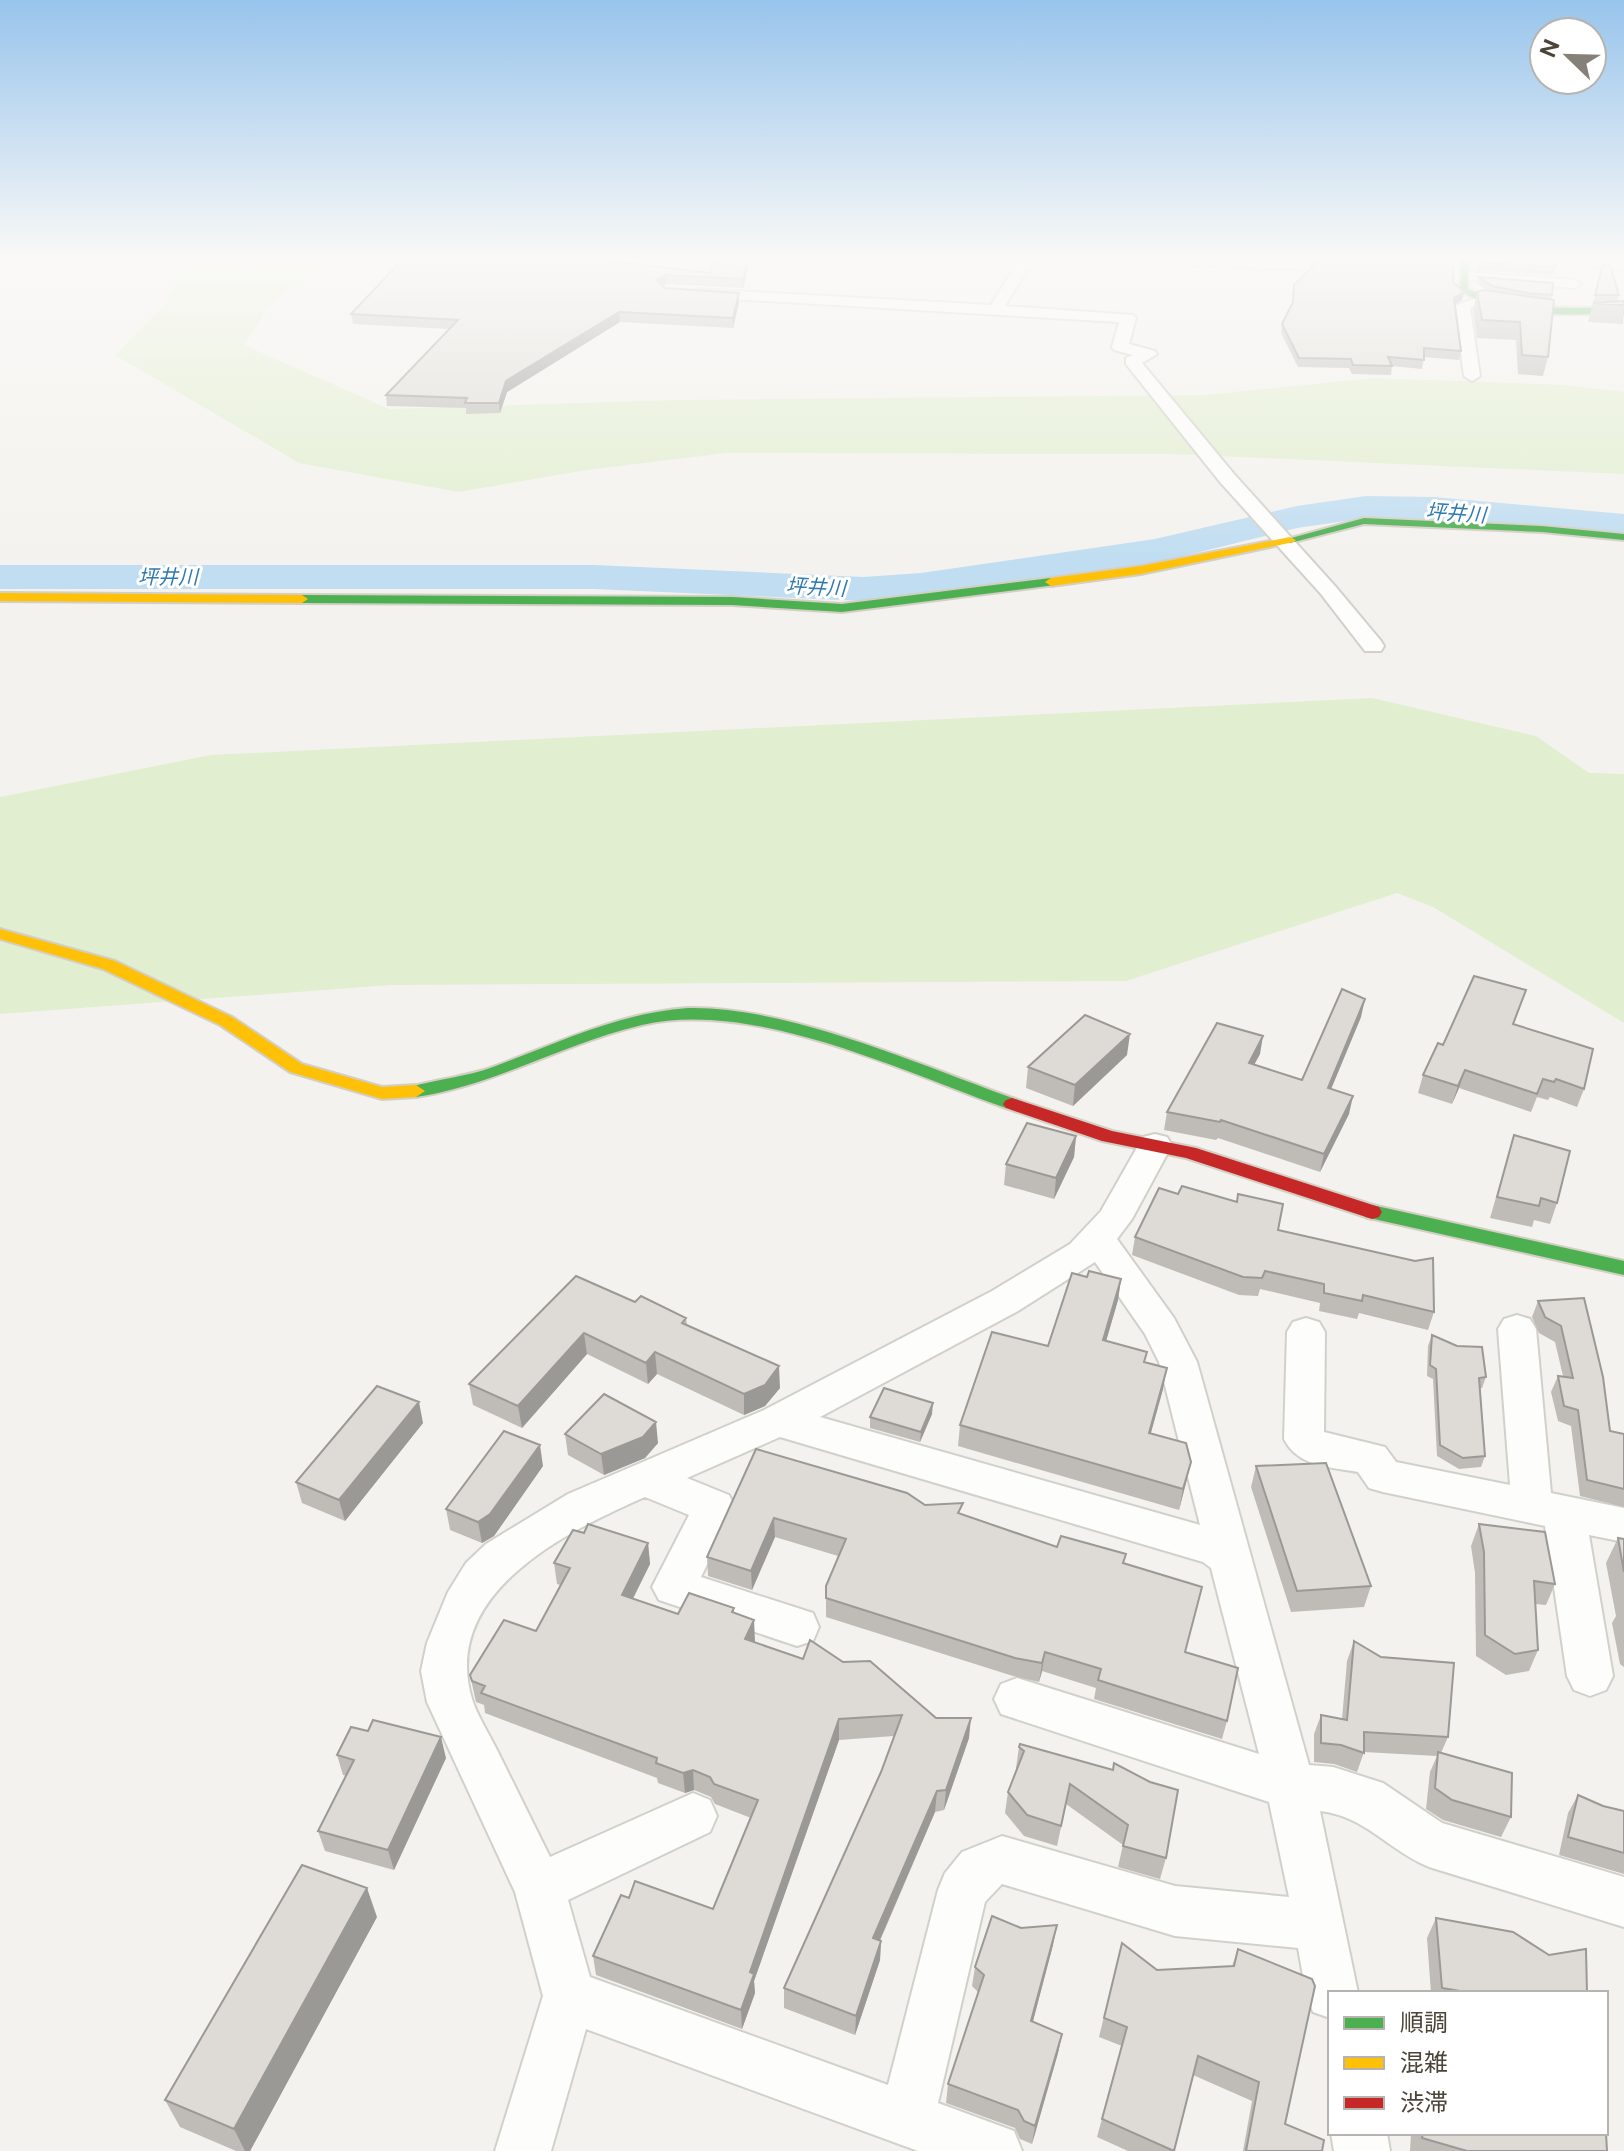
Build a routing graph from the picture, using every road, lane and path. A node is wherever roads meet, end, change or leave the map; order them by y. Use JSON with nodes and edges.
{"nodes":[{"id":1,"x":1134,"y":360,"type":"edge"},
{"id":2,"x":1470,"y":360,"type":"edge"},
{"id":3,"x":1472,"y":376,"type":"dead end"},
{"id":4,"x":1274,"y":530,"type":"junction"},
{"id":5,"x":1624,"y":537,"type":"edge"},
{"id":6,"x":0,"y":597,"type":"edge"},
{"id":7,"x":1373,"y":646,"type":"dead end"},
{"id":8,"x":0,"y":934,"type":"edge"},
{"id":9,"x":1155,"y":1145,"type":"junction"},
{"id":10,"x":1097,"y":1238,"type":"junction"},
{"id":11,"x":1624,"y":1268,"type":"edge"},
{"id":12,"x":1517,"y":1329,"type":"dead end"},
{"id":13,"x":1306,"y":1332,"type":"dead end"},
{"id":14,"x":778,"y":1421,"type":"junction"},
{"id":15,"x":647,"y":1480,"type":"junction"},
{"id":16,"x":1548,"y":1510,"type":"junction"},
{"id":17,"x":1624,"y":1525,"type":"edge"},
{"id":18,"x":1230,"y":1559,"type":"junction"},
{"id":19,"x":797,"y":1627,"type":"dead end"},
{"id":20,"x":1590,"y":1676,"type":"dead end"},
{"id":21,"x":1017,"y":1699,"type":"dead end"},
{"id":22,"x":1289,"y":1786,"type":"junction"},
{"id":23,"x":693,"y":1816,"type":"dead end"},
{"id":24,"x":539,"y":1888,"type":"junction"},
{"id":25,"x":1624,"y":1902,"type":"edge"},
{"id":26,"x":1319,"y":1925,"type":"junction"},
{"id":27,"x":1332,"y":1991,"type":"edge"},
{"id":28,"x":569,"y":1996,"type":"junction"},
{"id":29,"x":907,"y":2117,"type":"junction"},
{"id":30,"x":523,"y":2151,"type":"edge"},
{"id":31,"x":994,"y":2151,"type":"edge"}],
"edges":[{"from":1,"to":4,"type":"street"},
{"from":2,"to":3,"type":"street"},
{"from":4,"to":5,"type":"street"},
{"from":4,"to":6,"type":"street"},
{"from":4,"to":7,"type":"street"},
{"from":8,"to":9,"type":"street"},
{"from":9,"to":10,"type":"street"},
{"from":9,"to":11,"type":"street"},
{"from":10,"to":14,"type":"street"},
{"from":10,"to":18,"type":"street"},
{"from":12,"to":16,"type":"street"},
{"from":13,"to":16,"type":"street"},
{"from":14,"to":15,"type":"street"},
{"from":14,"to":18,"type":"street"},
{"from":15,"to":19,"type":"street"},
{"from":15,"to":24,"type":"street"},
{"from":16,"to":17,"type":"street"},
{"from":16,"to":20,"type":"street"},
{"from":18,"to":22,"type":"street"},
{"from":21,"to":22,"type":"street"},
{"from":22,"to":25,"type":"street"},
{"from":22,"to":26,"type":"street"},
{"from":23,"to":24,"type":"street"},
{"from":24,"to":28,"type":"street"},
{"from":26,"to":27,"type":"street"},
{"from":26,"to":29,"type":"street"},
{"from":28,"to":29,"type":"street"},
{"from":28,"to":30,"type":"street"},
{"from":29,"to":31,"type":"street"}]}
